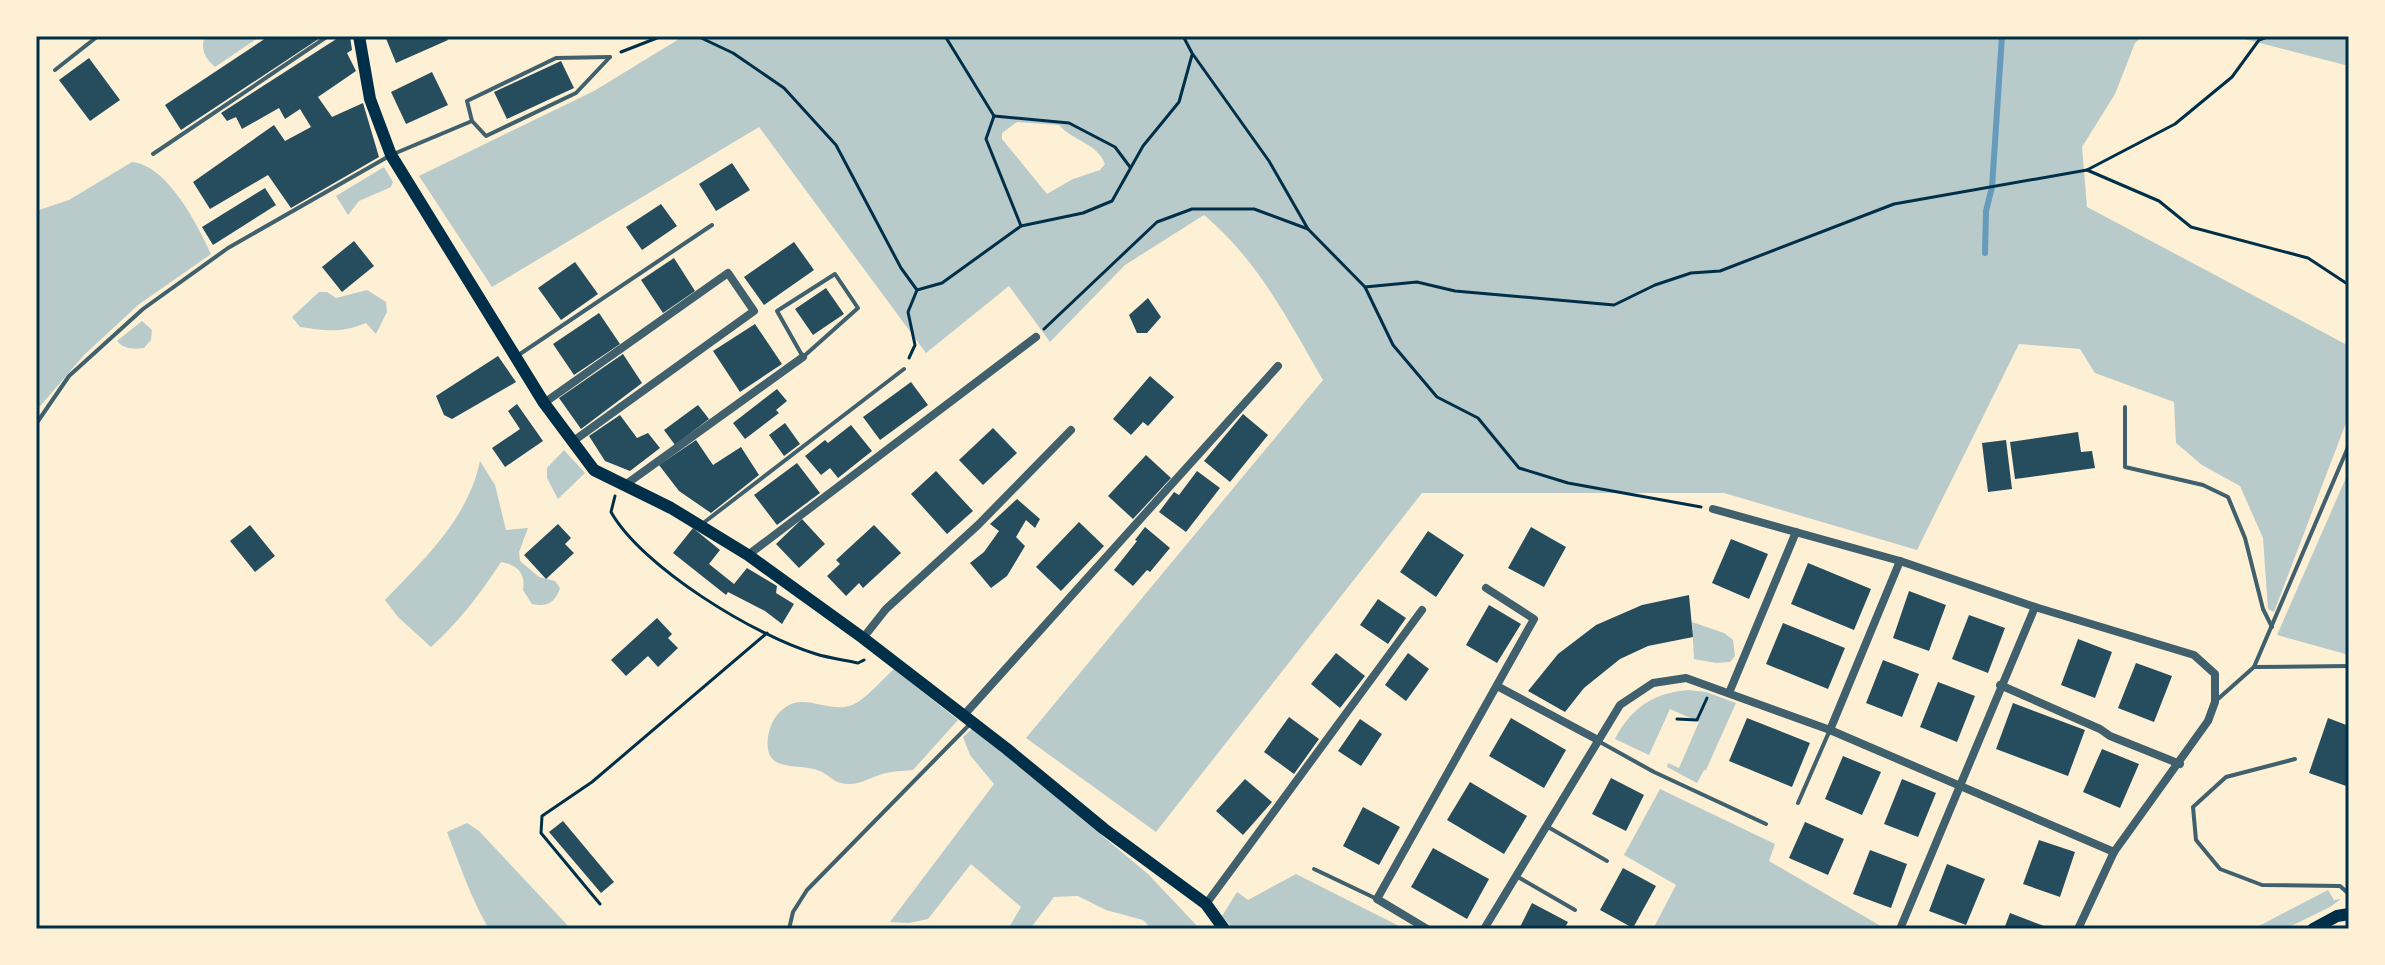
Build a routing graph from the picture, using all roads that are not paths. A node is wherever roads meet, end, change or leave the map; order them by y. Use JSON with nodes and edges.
{"nodes":[{"id":1,"x":98,"y":36,"type":"edge"},
{"id":2,"x":328,"y":36,"type":"edge"},
{"id":3,"x":359,"y":36,"type":"edge"},
{"id":4,"x":55,"y":70,"type":"dead end"},
{"id":5,"x":472,"y":121,"type":"junction"},
{"id":6,"x":153,"y":154,"type":"dead end"},
{"id":7,"x":391,"y":155,"type":"junction"},
{"id":8,"x":712,"y":225,"type":"dead end"},
{"id":9,"x":1036,"y":337,"type":"road end"},
{"id":10,"x":803,"y":357,"type":"junction"},
{"id":11,"x":515,"y":358,"type":"junction"},
{"id":12,"x":1278,"y":366,"type":"dead end"},
{"id":13,"x":904,"y":369,"type":"road end"},
{"id":14,"x":544,"y":403,"type":"junction"},
{"id":15,"x":2125,"y":407,"type":"dead end"},
{"id":16,"x":36,"y":424,"type":"edge"},
{"id":17,"x":1071,"y":430,"type":"dead end"},
{"id":18,"x":572,"y":442,"type":"junction"},
{"id":19,"x":2349,"y":445,"type":"edge"},
{"id":20,"x":625,"y":485,"type":"junction"},
{"id":21,"x":1713,"y":509,"type":"road end"},
{"id":22,"x":700,"y":526,"type":"junction"},
{"id":23,"x":1796,"y":532,"type":"junction"},
{"id":24,"x":748,"y":555,"type":"junction"},
{"id":25,"x":1900,"y":561,"type":"junction"},
{"id":26,"x":1486,"y":588,"type":"dead end"},
{"id":27,"x":2035,"y":607,"type":"junction"},
{"id":28,"x":1422,"y":610,"type":"dead end"},
{"id":29,"x":2272,"y":627,"type":"junction"},
{"id":30,"x":863,"y":638,"type":"junction"},
{"id":31,"x":2349,"y":666,"type":"edge"},
{"id":32,"x":2254,"y":667,"type":"junction"},
{"id":33,"x":2000,"y":685,"type":"junction"},
{"id":34,"x":1497,"y":686,"type":"junction"},
{"id":35,"x":1729,"y":693,"type":"junction"},
{"id":36,"x":2215,"y":702,"type":"junction"},
{"id":37,"x":968,"y":719,"type":"junction"},
{"id":38,"x":1830,"y":730,"type":"junction"},
{"id":39,"x":1598,"y":740,"type":"junction"},
{"id":40,"x":2295,"y":759,"type":"dead end"},
{"id":41,"x":2180,"y":764,"type":"junction"},
{"id":42,"x":1960,"y":786,"type":"junction"},
{"id":43,"x":1798,"y":803,"type":"dead end"},
{"id":44,"x":1766,"y":824,"type":"dead end"},
{"id":45,"x":1546,"y":826,"type":"junction"},
{"id":46,"x":2114,"y":852,"type":"junction"},
{"id":47,"x":1607,"y":861,"type":"dead end"},
{"id":48,"x":1314,"y":869,"type":"dead end"},
{"id":49,"x":1516,"y":876,"type":"junction"},
{"id":50,"x":2349,"y":894,"type":"edge"},
{"id":51,"x":1377,"y":899,"type":"junction"},
{"id":52,"x":1206,"y":904,"type":"junction"},
{"id":53,"x":1575,"y":910,"type":"dead end"},
{"id":54,"x":2349,"y":914,"type":"edge"},
{"id":55,"x":789,"y":929,"type":"edge"},
{"id":56,"x":1224,"y":929,"type":"edge"},
{"id":57,"x":1427,"y":929,"type":"edge"},
{"id":58,"x":1484,"y":929,"type":"edge"},
{"id":59,"x":1900,"y":929,"type":"edge"},
{"id":60,"x":2078,"y":929,"type":"edge"},
{"id":61,"x":2313,"y":929,"type":"edge"}],
"edges":[{"from":1,"to":4,"type":"lane"},
{"from":2,"to":6,"type":"lane"},
{"from":3,"to":7,"type":"main road"},
{"from":5,"to":5,"type":"lane"},
{"from":5,"to":7,"type":"lane"},
{"from":7,"to":11,"type":"main road"},
{"from":7,"to":16,"type":"lane"},
{"from":8,"to":11,"type":"lane"},
{"from":9,"to":24,"type":"street"},
{"from":10,"to":10,"type":"lane"},
{"from":10,"to":20,"type":"street"},
{"from":11,"to":14,"type":"main road"},
{"from":12,"to":37,"type":"street"},
{"from":13,"to":22,"type":"lane"},
{"from":14,"to":18,"type":"main road"},
{"from":14,"to":18,"type":"street"},
{"from":15,"to":29,"type":"lane"},
{"from":17,"to":30,"type":"street"},
{"from":18,"to":20,"type":"main road"},
{"from":19,"to":29,"type":"lane"},
{"from":20,"to":22,"type":"main road"},
{"from":21,"to":23,"type":"street"},
{"from":22,"to":24,"type":"main road"},
{"from":23,"to":25,"type":"street"},
{"from":23,"to":35,"type":"street"},
{"from":24,"to":30,"type":"main road"},
{"from":25,"to":27,"type":"street"},
{"from":25,"to":38,"type":"street"},
{"from":26,"to":34,"type":"street"},
{"from":27,"to":33,"type":"street"},
{"from":27,"to":36,"type":"street"},
{"from":28,"to":52,"type":"street"},
{"from":29,"to":32,"type":"lane"},
{"from":30,"to":37,"type":"main road"},
{"from":31,"to":32,"type":"lane"},
{"from":32,"to":36,"type":"lane"},
{"from":33,"to":41,"type":"street"},
{"from":33,"to":42,"type":"street"},
{"from":34,"to":39,"type":"street"},
{"from":34,"to":51,"type":"street"},
{"from":35,"to":38,"type":"street"},
{"from":35,"to":39,"type":"street"},
{"from":36,"to":41,"type":"street"},
{"from":37,"to":52,"type":"main road"},
{"from":37,"to":55,"type":"lane"},
{"from":38,"to":42,"type":"street"},
{"from":38,"to":43,"type":"lane"},
{"from":39,"to":44,"type":"lane"},
{"from":39,"to":45,"type":"street"},
{"from":40,"to":50,"type":"lane"},
{"from":41,"to":46,"type":"street"},
{"from":42,"to":46,"type":"street"},
{"from":42,"to":59,"type":"street"},
{"from":45,"to":47,"type":"lane"},
{"from":45,"to":49,"type":"street"},
{"from":46,"to":60,"type":"street"},
{"from":48,"to":51,"type":"lane"},
{"from":49,"to":53,"type":"lane"},
{"from":49,"to":58,"type":"street"},
{"from":51,"to":57,"type":"street"},
{"from":52,"to":56,"type":"main road"},
{"from":54,"to":61,"type":"main road"}]}
